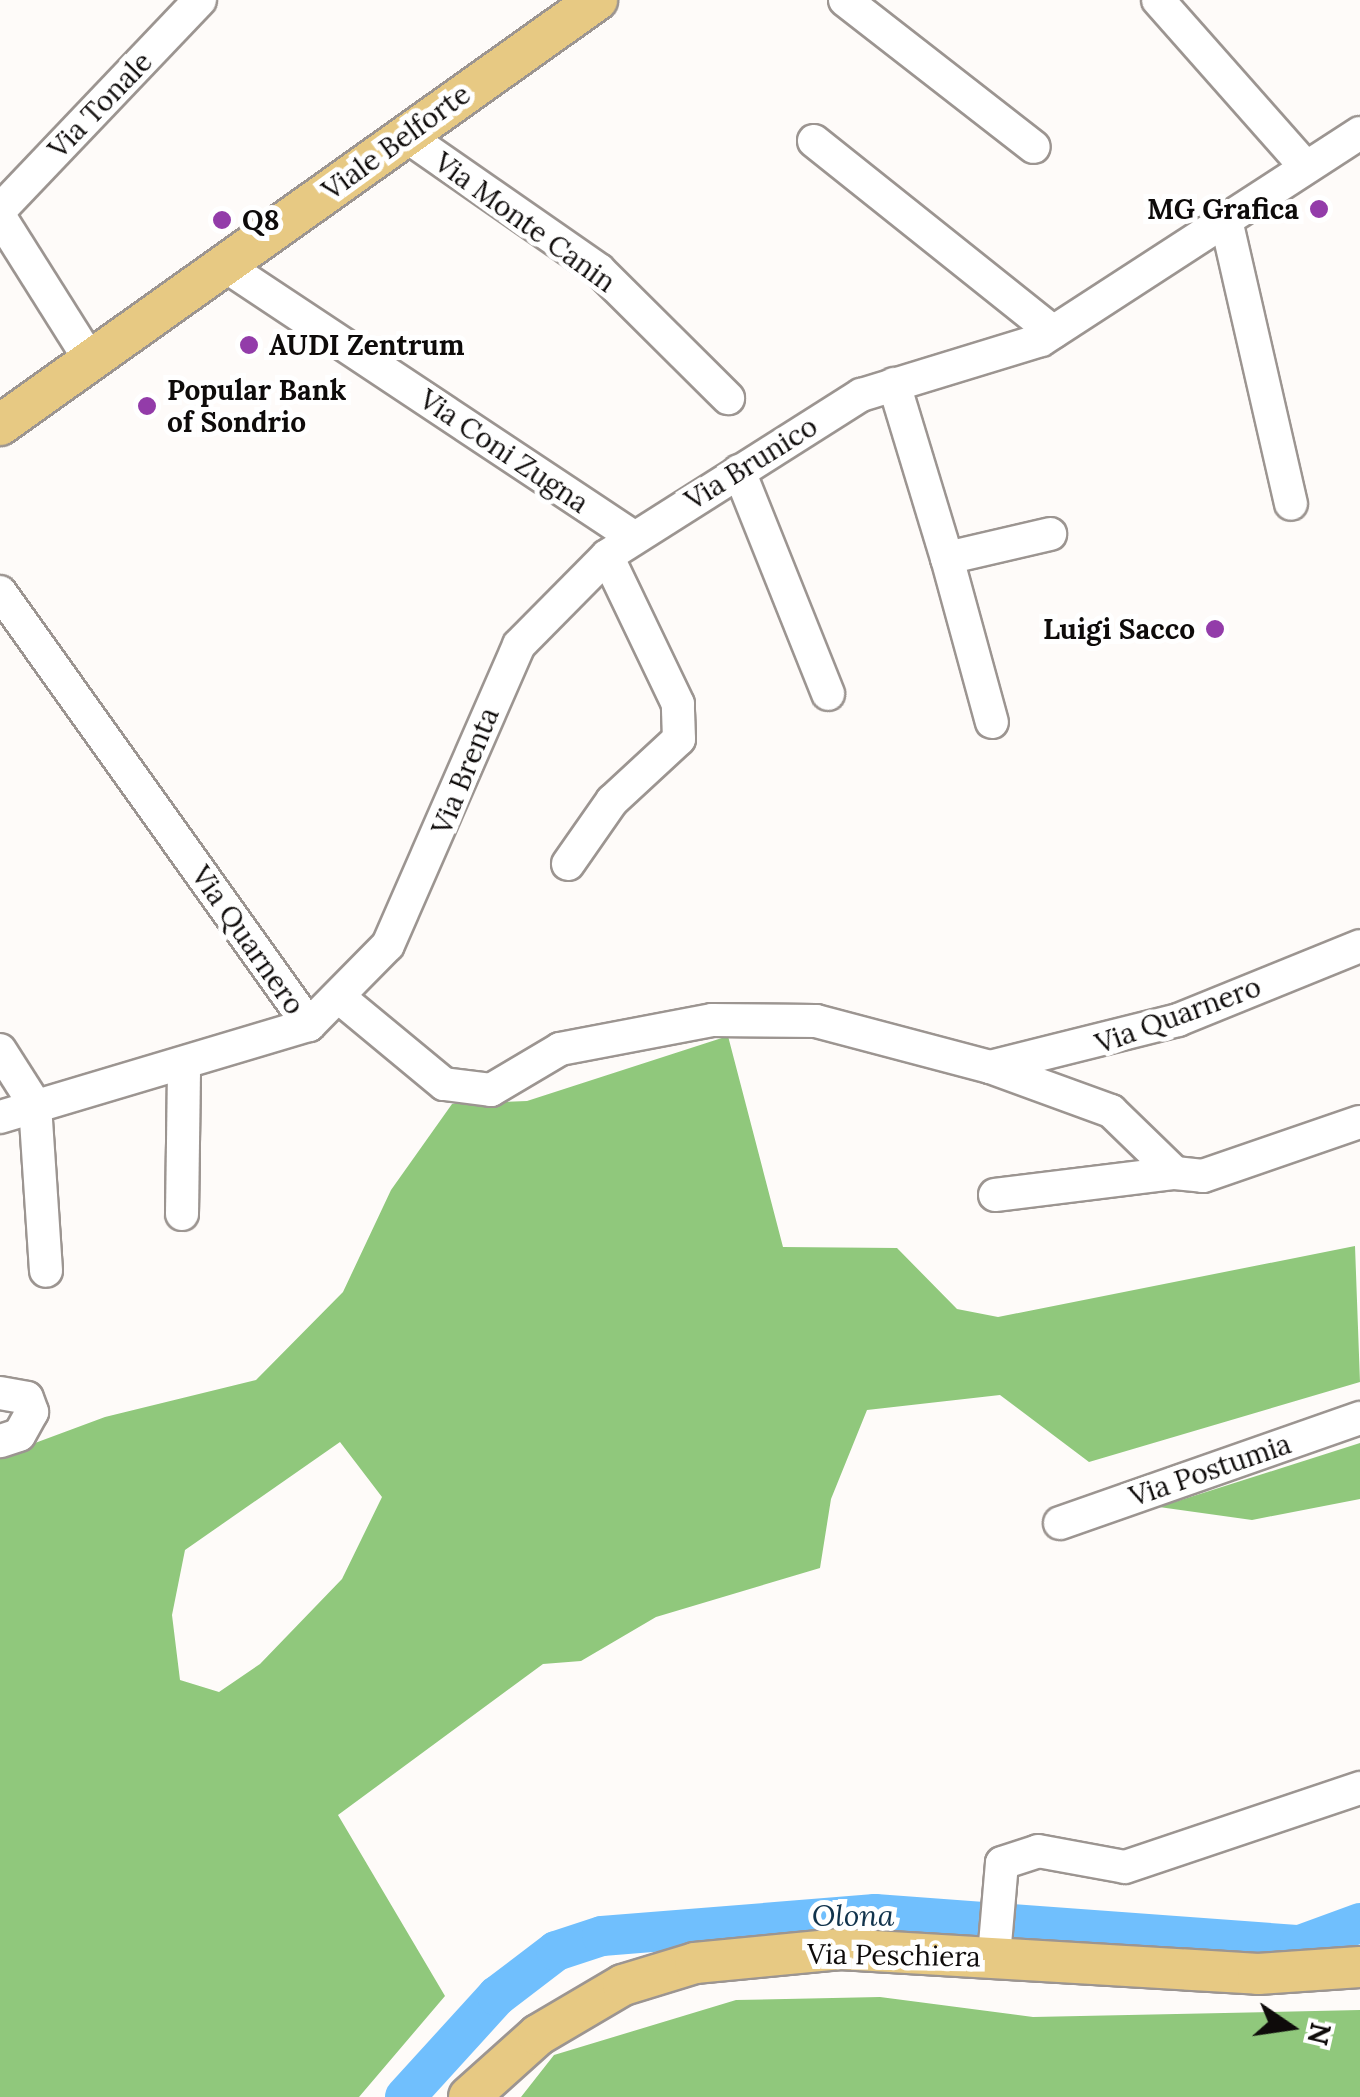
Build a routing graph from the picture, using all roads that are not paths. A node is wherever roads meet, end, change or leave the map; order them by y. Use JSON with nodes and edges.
{"nodes":[{"id":1,"x":200,"y":0,"type":"edge"},
{"id":2,"x":596,"y":0,"type":"edge"},
{"id":3,"x":845,"y":0,"type":"edge"},
{"id":4,"x":1158,"y":0,"type":"edge"},
{"id":5,"x":1360,"y":134,"type":"edge"},
{"id":6,"x":406,"y":136,"type":"junction"},
{"id":7,"x":814,"y":142,"type":"dead end"},
{"id":8,"x":1034,"y":147,"type":"dead end"},
{"id":9,"x":1305,"y":166,"type":"junction"},
{"id":10,"x":0,"y":214,"type":"edge"},
{"id":11,"x":1226,"y":220,"type":"junction"},
{"id":12,"x":224,"y":265,"type":"junction"},
{"id":13,"x":1053,"y":332,"type":"junction"},
{"id":14,"x":90,"y":360,"type":"junction"},
{"id":15,"x":894,"y":384,"type":"junction"},
{"id":16,"x":728,"y":398,"type":"dead end"},
{"id":17,"x":0,"y":424,"type":"edge"},
{"id":18,"x":739,"y":471,"type":"junction"},
{"id":19,"x":1290,"y":504,"type":"dead end"},
{"id":20,"x":1050,"y":534,"type":"dead end"},
{"id":21,"x":634,"y":538,"type":"junction"},
{"id":22,"x":606,"y":556,"type":"junction"},
{"id":23,"x":947,"y":558,"type":"junction"},
{"id":24,"x":0,"y":592,"type":"edge"},
{"id":25,"x":828,"y":694,"type":"dead end"},
{"id":26,"x":992,"y":722,"type":"dead end"},
{"id":27,"x":568,"y":864,"type":"dead end"},
{"id":28,"x":1360,"y":946,"type":"edge"},
{"id":29,"x":340,"y":998,"type":"junction"},
{"id":30,"x":309,"y":1025,"type":"junction"},
{"id":31,"x":0,"y":1050,"type":"edge"},
{"id":32,"x":184,"y":1066,"type":"junction"},
{"id":33,"x":990,"y":1066,"type":"junction"},
{"id":34,"x":36,"y":1105,"type":"junction"},
{"id":35,"x":0,"y":1117,"type":"edge"},
{"id":36,"x":1360,"y":1122,"type":"edge"},
{"id":37,"x":1175,"y":1174,"type":"junction"},
{"id":38,"x":995,"y":1195,"type":"dead end"},
{"id":39,"x":182,"y":1214,"type":"dead end"},
{"id":40,"x":46,"y":1272,"type":"dead end"},
{"id":41,"x":0,"y":1393,"type":"edge"},
{"id":42,"x":1360,"y":1418,"type":"edge"},
{"id":43,"x":0,"y":1441,"type":"edge"},
{"id":44,"x":1060,"y":1523,"type":"dead end"},
{"id":45,"x":1360,"y":1788,"type":"edge"},
{"id":46,"x":996,"y":1949,"type":"junction"},
{"id":47,"x":1360,"y":1968,"type":"edge"},
{"id":48,"x":469,"y":2097,"type":"edge"}],
"edges":[{"from":1,"to":10,"type":"street","name":"Via Tonale"},
{"from":2,"to":6,"type":"main road","name":"Viale Belforte"},
{"from":3,"to":8,"type":"street"},
{"from":4,"to":9,"type":"street"},
{"from":5,"to":9,"type":"street","name":"Via Brunico"},
{"from":6,"to":12,"type":"main road","name":"Viale Belforte"},
{"from":6,"to":16,"type":"street","name":"Via Monte Canin"},
{"from":7,"to":13,"type":"street"},
{"from":9,"to":11,"type":"street","name":"Via Brunico"},
{"from":10,"to":14,"type":"street"},
{"from":11,"to":13,"type":"street","name":"Via Brunico"},
{"from":11,"to":19,"type":"street"},
{"from":12,"to":14,"type":"main road","name":"Viale Belforte"},
{"from":12,"to":21,"type":"street","name":"Via Coni Zugna"},
{"from":13,"to":15,"type":"street","name":"Via Brunico"},
{"from":14,"to":17,"type":"main road","name":"Viale Belforte"},
{"from":15,"to":18,"type":"street","name":"Via Brunico"},
{"from":15,"to":23,"type":"street"},
{"from":18,"to":21,"type":"street","name":"Via Brunico"},
{"from":18,"to":25,"type":"street"},
{"from":20,"to":23,"type":"street"},
{"from":21,"to":22,"type":"street","name":"Via Brunico"},
{"from":22,"to":27,"type":"street"},
{"from":22,"to":29,"type":"street","name":"Via Brenta"},
{"from":23,"to":26,"type":"street"},
{"from":24,"to":30,"type":"street","name":"Via Quarnero"},
{"from":28,"to":33,"type":"street","name":"Via Quarnero"},
{"from":29,"to":30,"type":"street","name":"Via Quarnero"},
{"from":29,"to":33,"type":"street","name":"Via Quarnero"},
{"from":30,"to":32,"type":"street"},
{"from":31,"to":34,"type":"street"},
{"from":32,"to":34,"type":"street"},
{"from":32,"to":39,"type":"street"},
{"from":33,"to":37,"type":"street","name":"Via Quarnero"},
{"from":34,"to":35,"type":"street"},
{"from":34,"to":40,"type":"street"},
{"from":36,"to":37,"type":"street"},
{"from":37,"to":38,"type":"street"},
{"from":41,"to":43,"type":"street"},
{"from":42,"to":44,"type":"street","name":"Via Postumia"},
{"from":45,"to":46,"type":"street"},
{"from":46,"to":47,"type":"main road","name":"Via Peschiera"},
{"from":46,"to":48,"type":"main road","name":"Via Peschiera"}]}
